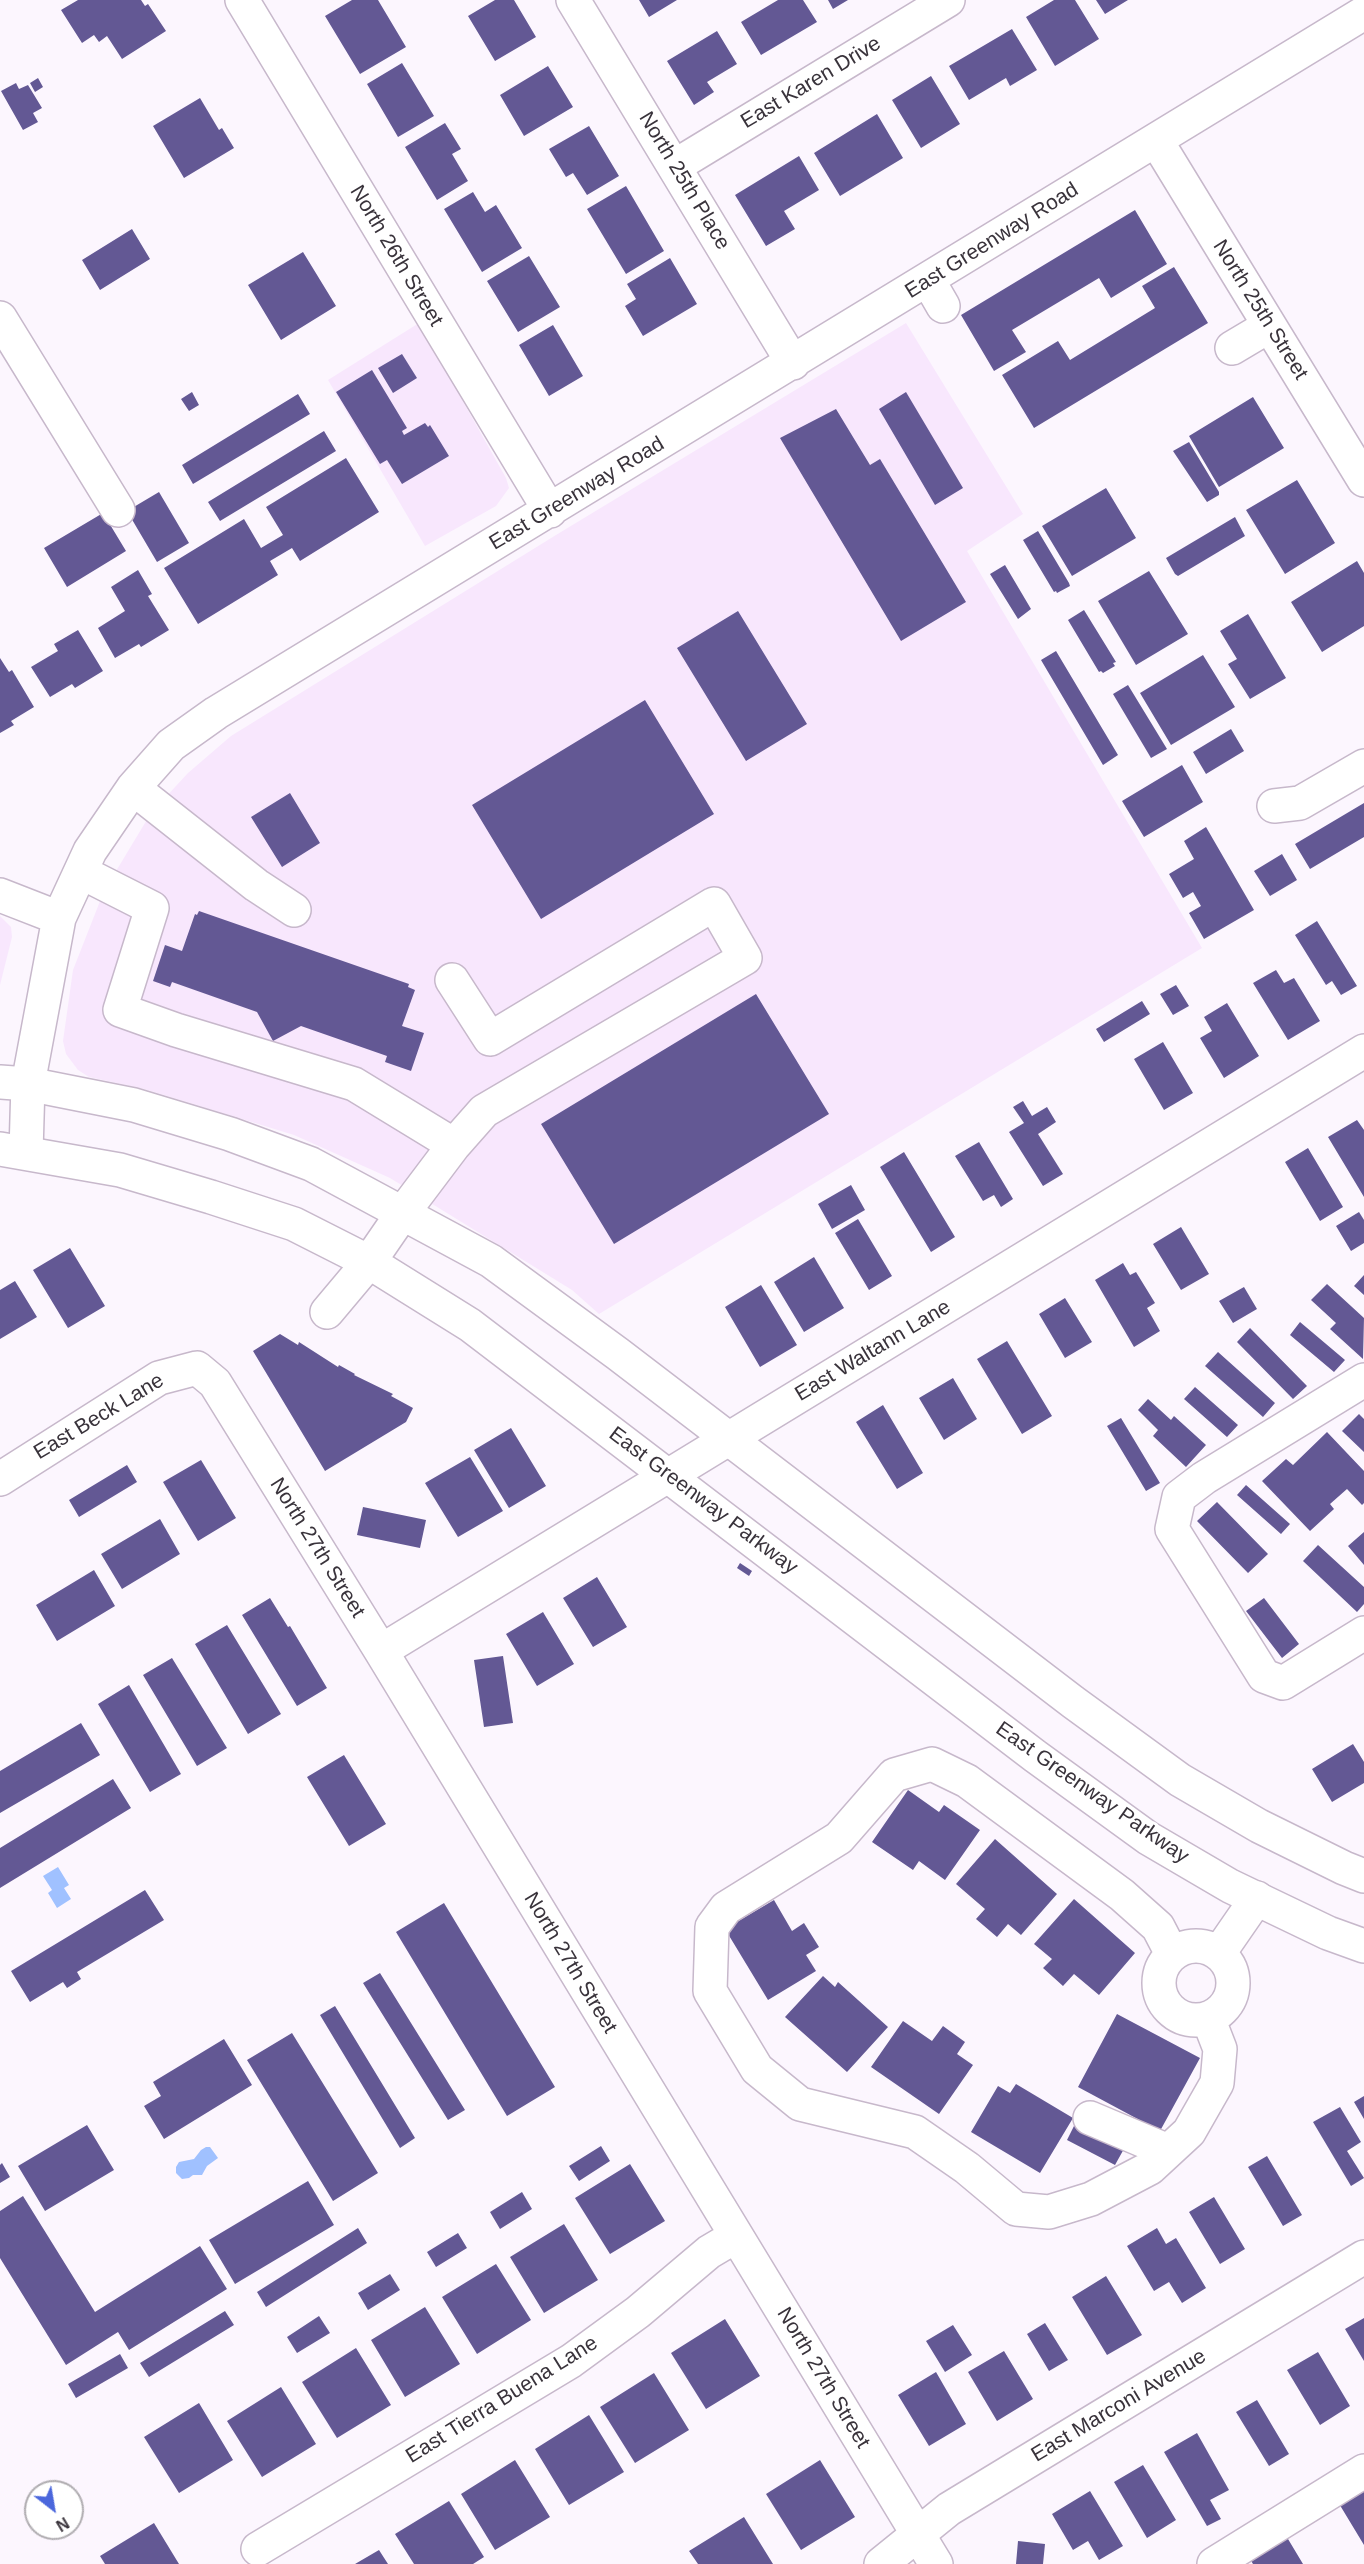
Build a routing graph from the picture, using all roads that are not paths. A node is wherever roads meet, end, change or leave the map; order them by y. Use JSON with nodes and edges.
{"nodes":[{"id":1,"x":242,"y":0,"type":"edge"},
{"id":2,"x":573,"y":0,"type":"edge"},
{"id":3,"x":948,"y":0,"type":"edge"},
{"id":4,"x":1364,"y":13,"type":"edge"},
{"id":5,"x":1156,"y":140,"type":"junction"},
{"id":6,"x":675,"y":166,"type":"junction"},
{"id":7,"x":0,"y":318,"type":"edge"},
{"id":8,"x":1269,"y":326,"type":"junction"},
{"id":9,"x":1232,"y":348,"type":"dead end"},
{"id":10,"x":793,"y":363,"type":"junction"},
{"id":11,"x":1364,"y":480,"type":"edge"},
{"id":12,"x":118,"y":510,"type":"dead end"},
{"id":13,"x":550,"y":511,"type":"junction"},
{"id":14,"x":1364,"y":766,"type":"edge"},
{"id":15,"x":134,"y":788,"type":"junction"},
{"id":16,"x":1274,"y":806,"type":"dead end"},
{"id":17,"x":81,"y":872,"type":"junction"},
{"id":18,"x":0,"y":896,"type":"edge"},
{"id":19,"x":294,"y":910,"type":"dead end"},
{"id":20,"x":59,"y":918,"type":"junction"},
{"id":21,"x":452,"y":980,"type":"dead end"},
{"id":22,"x":1364,"y":1051,"type":"edge"},
{"id":23,"x":14,"y":1083,"type":"edge"},
{"id":24,"x":454,"y":1145,"type":"junction"},
{"id":25,"x":13,"y":1150,"type":"edge"},
{"id":26,"x":402,"y":1214,"type":"junction"},
{"id":27,"x":369,"y":1262,"type":"junction"},
{"id":28,"x":327,"y":1312,"type":"dead end"},
{"id":29,"x":197,"y":1368,"type":"joint"},
{"id":30,"x":1364,"y":1380,"type":"edge"},
{"id":31,"x":729,"y":1439,"type":"junction"},
{"id":32,"x":1,"y":1474,"type":"edge"},
{"id":33,"x":667,"y":1476,"type":"junction"},
{"id":34,"x":1364,"y":1633,"type":"edge"},
{"id":35,"x":381,"y":1651,"type":"junction"},
{"id":36,"x":1364,"y":1876,"type":"edge"},
{"id":37,"x":1257,"y":1898,"type":"junction"},
{"id":38,"x":1364,"y":1946,"type":"edge"},
{"id":39,"x":1219,"y":1953,"type":"junction"},
{"id":40,"x":1172,"y":1954,"type":"junction"},
{"id":41,"x":1208,"y":2018,"type":"junction"},
{"id":42,"x":1090,"y":2118,"type":"dead end"},
{"id":43,"x":1168,"y":2151,"type":"junction"},
{"id":44,"x":736,"y":2236,"type":"junction"},
{"id":45,"x":1364,"y":2257,"type":"edge"},
{"id":46,"x":1364,"y":2471,"type":"edge"},
{"id":47,"x":918,"y":2534,"type":"junction"},
{"id":48,"x":258,"y":2549,"type":"dead end"},
{"id":49,"x":881,"y":2564,"type":"edge"},
{"id":50,"x":936,"y":2564,"type":"edge"},
{"id":51,"x":1214,"y":2564,"type":"edge"}],
"edges":[{"from":1,"to":13,"type":"street","name":"North 26th Street"},
{"from":2,"to":6,"type":"street","name":"North 25th Place"},
{"from":3,"to":6,"type":"street","name":"East Karen Drive"},
{"from":4,"to":5,"type":"street","name":"East Greenway Road"},
{"from":5,"to":8,"type":"street","name":"North 25th Street"},
{"from":5,"to":10,"type":"street","name":"East Greenway Road"},
{"from":6,"to":10,"type":"street","name":"North 25th Place"},
{"from":7,"to":12,"type":"street"},
{"from":8,"to":9,"type":"street"},
{"from":8,"to":11,"type":"street","name":"North 25th Street"},
{"from":10,"to":13,"type":"street","name":"East Greenway Road"},
{"from":13,"to":15,"type":"street","name":"East Greenway Road"},
{"from":14,"to":16,"type":"street"},
{"from":15,"to":17,"type":"street","name":"East Greenway Road"},
{"from":15,"to":19,"type":"street"},
{"from":17,"to":20,"type":"street","name":"East Greenway Road"},
{"from":17,"to":24,"type":"street"},
{"from":18,"to":20,"type":"street"},
{"from":20,"to":23,"type":"street","name":"East Greenway Road"},
{"from":21,"to":24,"type":"street"},
{"from":22,"to":31,"type":"street","name":"East Waltann Lane"},
{"from":23,"to":25,"type":"street","name":"East Greenway Road"},
{"from":23,"to":26,"type":"street"},
{"from":24,"to":26,"type":"street"},
{"from":25,"to":27,"type":"street","name":"East Greenway Parkway"},
{"from":26,"to":27,"type":"street"},
{"from":26,"to":31,"type":"street"},
{"from":27,"to":28,"type":"street"},
{"from":27,"to":33,"type":"street","name":"East Greenway Parkway"},
{"from":29,"to":32,"type":"street","name":"East Beck Lane"},
{"from":29,"to":35,"type":"street","name":"North 27th Street"},
{"from":30,"to":34,"type":"street"},
{"from":31,"to":33,"type":"street","name":"East Waltann Lane"},
{"from":31,"to":36,"type":"street"},
{"from":33,"to":35,"type":"street","name":"East Waltann Lane"},
{"from":33,"to":37,"type":"street","name":"East Greenway Parkway"},
{"from":35,"to":44,"type":"street","name":"North 27th Street"},
{"from":37,"to":38,"type":"street","name":"East Greenway Parkway"},
{"from":37,"to":39,"type":"street"},
{"from":39,"to":40,"type":"street"},
{"from":39,"to":41,"type":"street"},
{"from":40,"to":41,"type":"street"},
{"from":40,"to":43,"type":"street"},
{"from":41,"to":43,"type":"street"},
{"from":42,"to":43,"type":"street"},
{"from":44,"to":47,"type":"street","name":"North 27th Street"},
{"from":44,"to":48,"type":"street","name":"East Tierra Buena Lane"},
{"from":45,"to":47,"type":"street","name":"East Marconi Avenue"},
{"from":46,"to":51,"type":"street"},
{"from":47,"to":49,"type":"street","name":"East Marconi Avenue"},
{"from":47,"to":50,"type":"street","name":"North 27th Street"}]}
